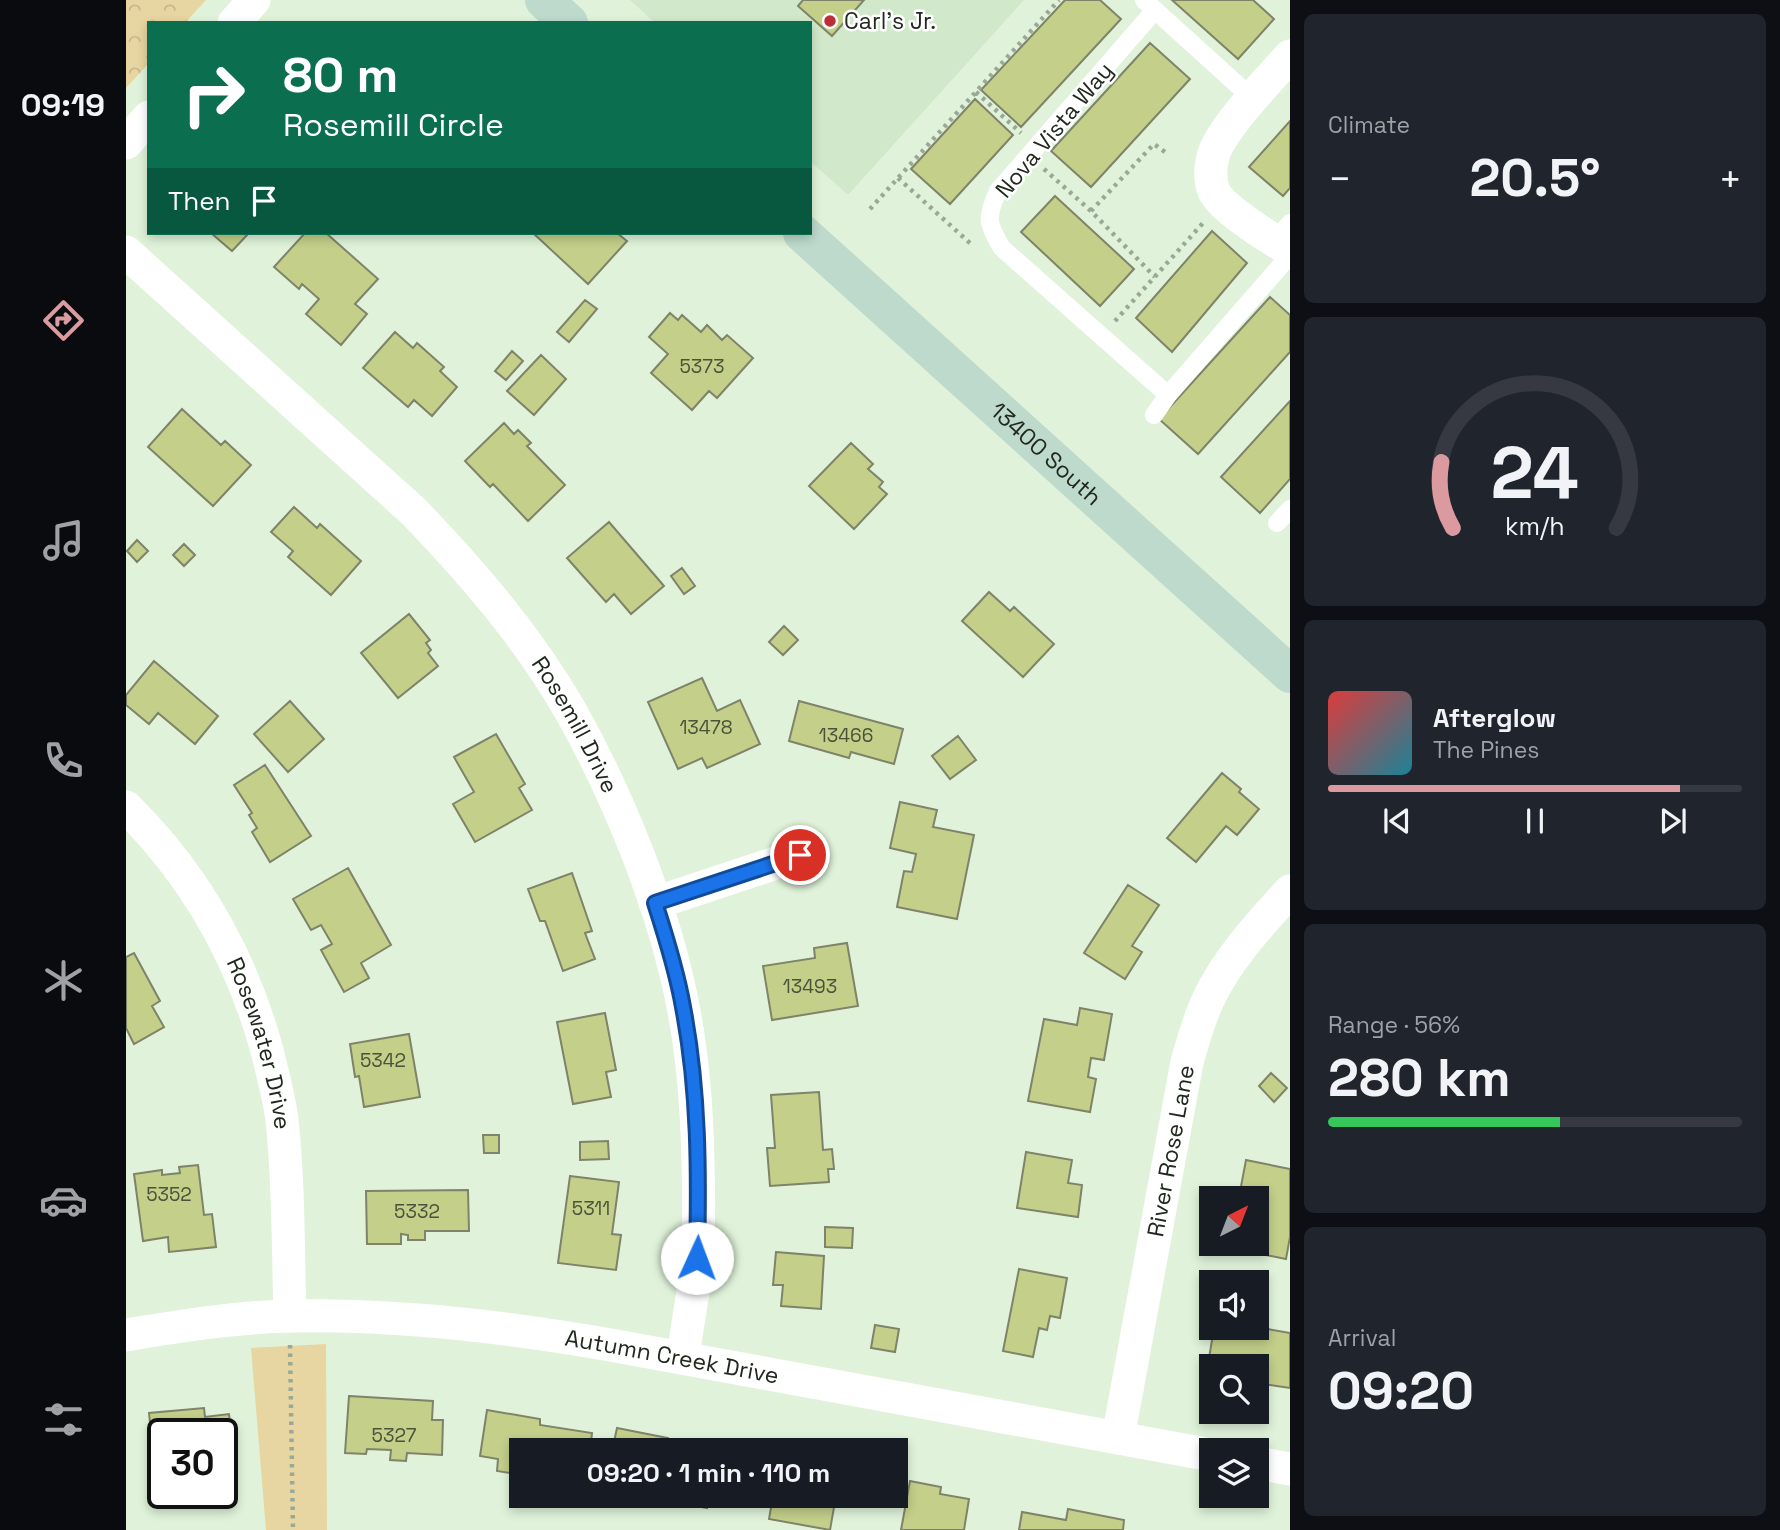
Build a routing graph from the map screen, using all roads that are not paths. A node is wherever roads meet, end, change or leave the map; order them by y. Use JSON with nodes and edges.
{"nodes":[{"id":1,"x":254,"y":0,"type":"edge"},
{"id":2,"x":544,"y":0,"type":"edge"},
{"id":3,"x":1150,"y":5,"type":"edge"},
{"id":4,"x":236,"y":21,"type":"edge"},
{"id":5,"x":567,"y":21,"type":"edge"},
{"id":6,"x":1290,"y":56,"type":"edge"},
{"id":7,"x":1252,"y":98,"type":"junction"},
{"id":8,"x":147,"y":119,"type":"edge"},
{"id":9,"x":126,"y":143,"type":"edge"},
{"id":10,"x":804,"y":235,"type":"edge"},
{"id":11,"x":1286,"y":242,"type":"edge"},
{"id":12,"x":126,"y":252,"type":"edge"},
{"id":13,"x":1168,"y":395,"type":"junction"},
{"id":14,"x":1154,"y":415,"type":"dead end"},
{"id":15,"x":1290,"y":509,"type":"edge"},
{"id":16,"x":1277,"y":523,"type":"dead end"},
{"id":17,"x":1290,"y":674,"type":"edge"},
{"id":18,"x":126,"y":807,"type":"edge"},
{"id":19,"x":800,"y":855,"type":"dead end"},
{"id":20,"x":1290,"y":891,"type":"edge"},
{"id":21,"x":655,"y":903,"type":"junction"},
{"id":22,"x":290,"y":1316,"type":"junction"},
{"id":23,"x":126,"y":1335,"type":"edge"},
{"id":24,"x":683,"y":1358,"type":"junction"},
{"id":25,"x":1118,"y":1438,"type":"junction"},
{"id":26,"x":1199,"y":1453,"type":"edge"},
{"id":27,"x":1269,"y":1465,"type":"edge"},
{"id":28,"x":1290,"y":1469,"type":"edge"}],
"edges":[{"from":1,"to":4,"type":"street"},
{"from":2,"to":5,"type":"main road"},
{"from":3,"to":7,"type":"lane"},
{"from":3,"to":13,"type":"lane","name":"Nova Vista Way"},
{"from":6,"to":7,"type":"street"},
{"from":7,"to":11,"type":"street"},
{"from":8,"to":9,"type":"street"},
{"from":10,"to":17,"type":"main road","name":"13400 South"},
{"from":11,"to":13,"type":"lane"},
{"from":12,"to":21,"type":"street","name":"Rosemill Drive"},
{"from":13,"to":14,"type":"lane"},
{"from":15,"to":16,"type":"lane"},
{"from":18,"to":22,"type":"street","name":"Rosewater Drive"},
{"from":19,"to":21,"type":"street"},
{"from":20,"to":25,"type":"street","name":"River Rose Lane"},
{"from":21,"to":24,"type":"street","name":"Rosemill Drive"},
{"from":22,"to":23,"type":"street","name":"Autumn Creek Drive"},
{"from":22,"to":24,"type":"street","name":"Autumn Creek Drive"},
{"from":24,"to":25,"type":"street","name":"Autumn Creek Drive"},
{"from":25,"to":26,"type":"street","name":"Autumn Creek Drive"},
{"from":27,"to":28,"type":"street"}]}
